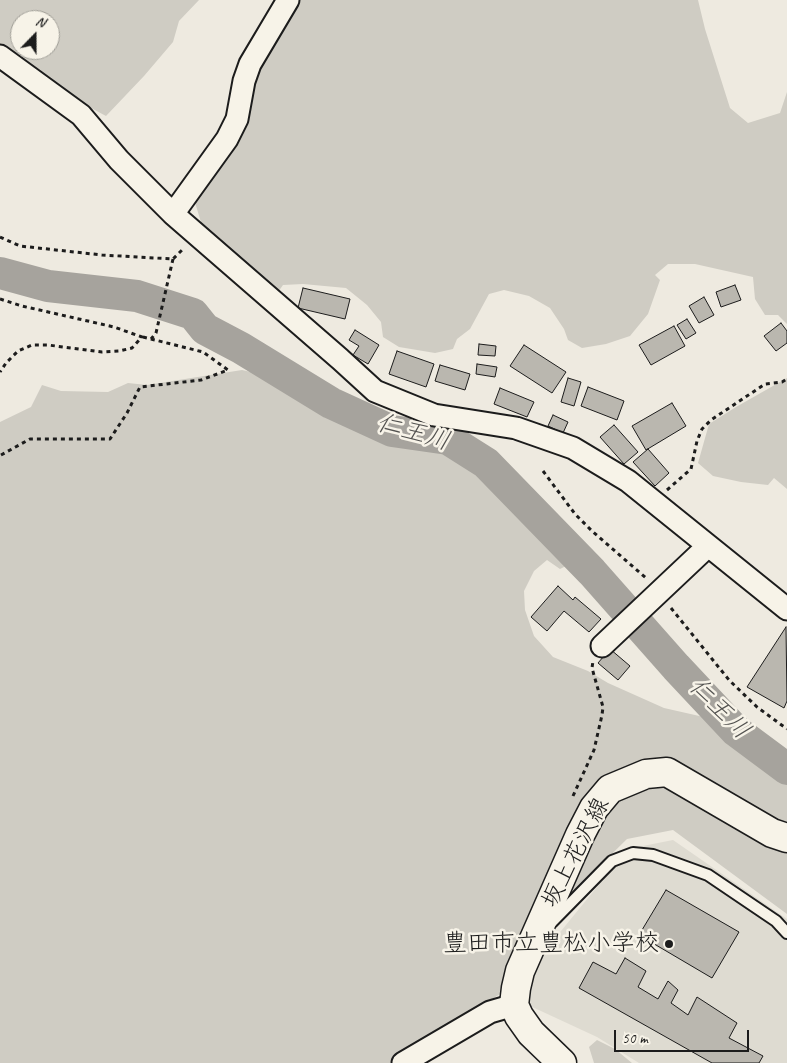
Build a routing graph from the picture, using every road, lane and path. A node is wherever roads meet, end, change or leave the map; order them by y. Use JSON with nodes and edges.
{"nodes":[{"id":1,"x":288,"y":0,"type":"edge"},
{"id":2,"x":0,"y":56,"type":"edge"},
{"id":3,"x":173,"y":214,"type":"junction"},
{"id":4,"x":197,"y":235,"type":"junction"},
{"id":5,"x":0,"y":237,"type":"edge"},
{"id":6,"x":173,"y":259,"type":"junction"},
{"id":7,"x":0,"y":299,"type":"edge"},
{"id":8,"x":142,"y":337,"type":"junction"},
{"id":9,"x":151,"y":339,"type":"junction"},
{"id":10,"x":0,"y":372,"type":"edge"},
{"id":11,"x":787,"y":379,"type":"edge"},
{"id":12,"x":0,"y":455,"type":"edge"},
{"id":13,"x":655,"y":503,"type":"junction"},
{"id":14,"x":708,"y":546,"type":"junction"},
{"id":15,"x":787,"y":609,"type":"edge"},
{"id":16,"x":609,"y":640,"type":"joint"},
{"id":17,"x":573,"y":798,"type":"dead end"},
{"id":18,"x":787,"y":838,"type":"edge"},
{"id":19,"x":787,"y":933,"type":"edge"},
{"id":20,"x":532,"y":942,"type":"junction"},
{"id":21,"x":514,"y":1005,"type":"junction"},
{"id":22,"x":403,"y":1063,"type":"edge"},
{"id":23,"x":562,"y":1063,"type":"edge"}],
"edges":[{"from":1,"to":3,"type":"street"},
{"from":2,"to":3,"type":"street"},
{"from":3,"to":4,"type":"street"},
{"from":4,"to":6,"type":"path"},
{"from":4,"to":13,"type":"street"},
{"from":5,"to":6,"type":"path"},
{"from":6,"to":9,"type":"path"},
{"from":7,"to":8,"type":"path"},
{"from":8,"to":9,"type":"path"},
{"from":8,"to":10,"type":"path"},
{"from":9,"to":12,"type":"path"},
{"from":11,"to":13,"type":"path"},
{"from":13,"to":14,"type":"street"},
{"from":14,"to":15,"type":"street"},
{"from":14,"to":16,"type":"street"},
{"from":16,"to":17,"type":"path"},
{"from":18,"to":20,"type":"main road","name":"坂上花沢線"},
{"from":19,"to":20,"type":"lane"},
{"from":20,"to":21,"type":"main road","name":"坂上花沢線"},
{"from":21,"to":22,"type":"street"},
{"from":21,"to":23,"type":"main road"}]}
